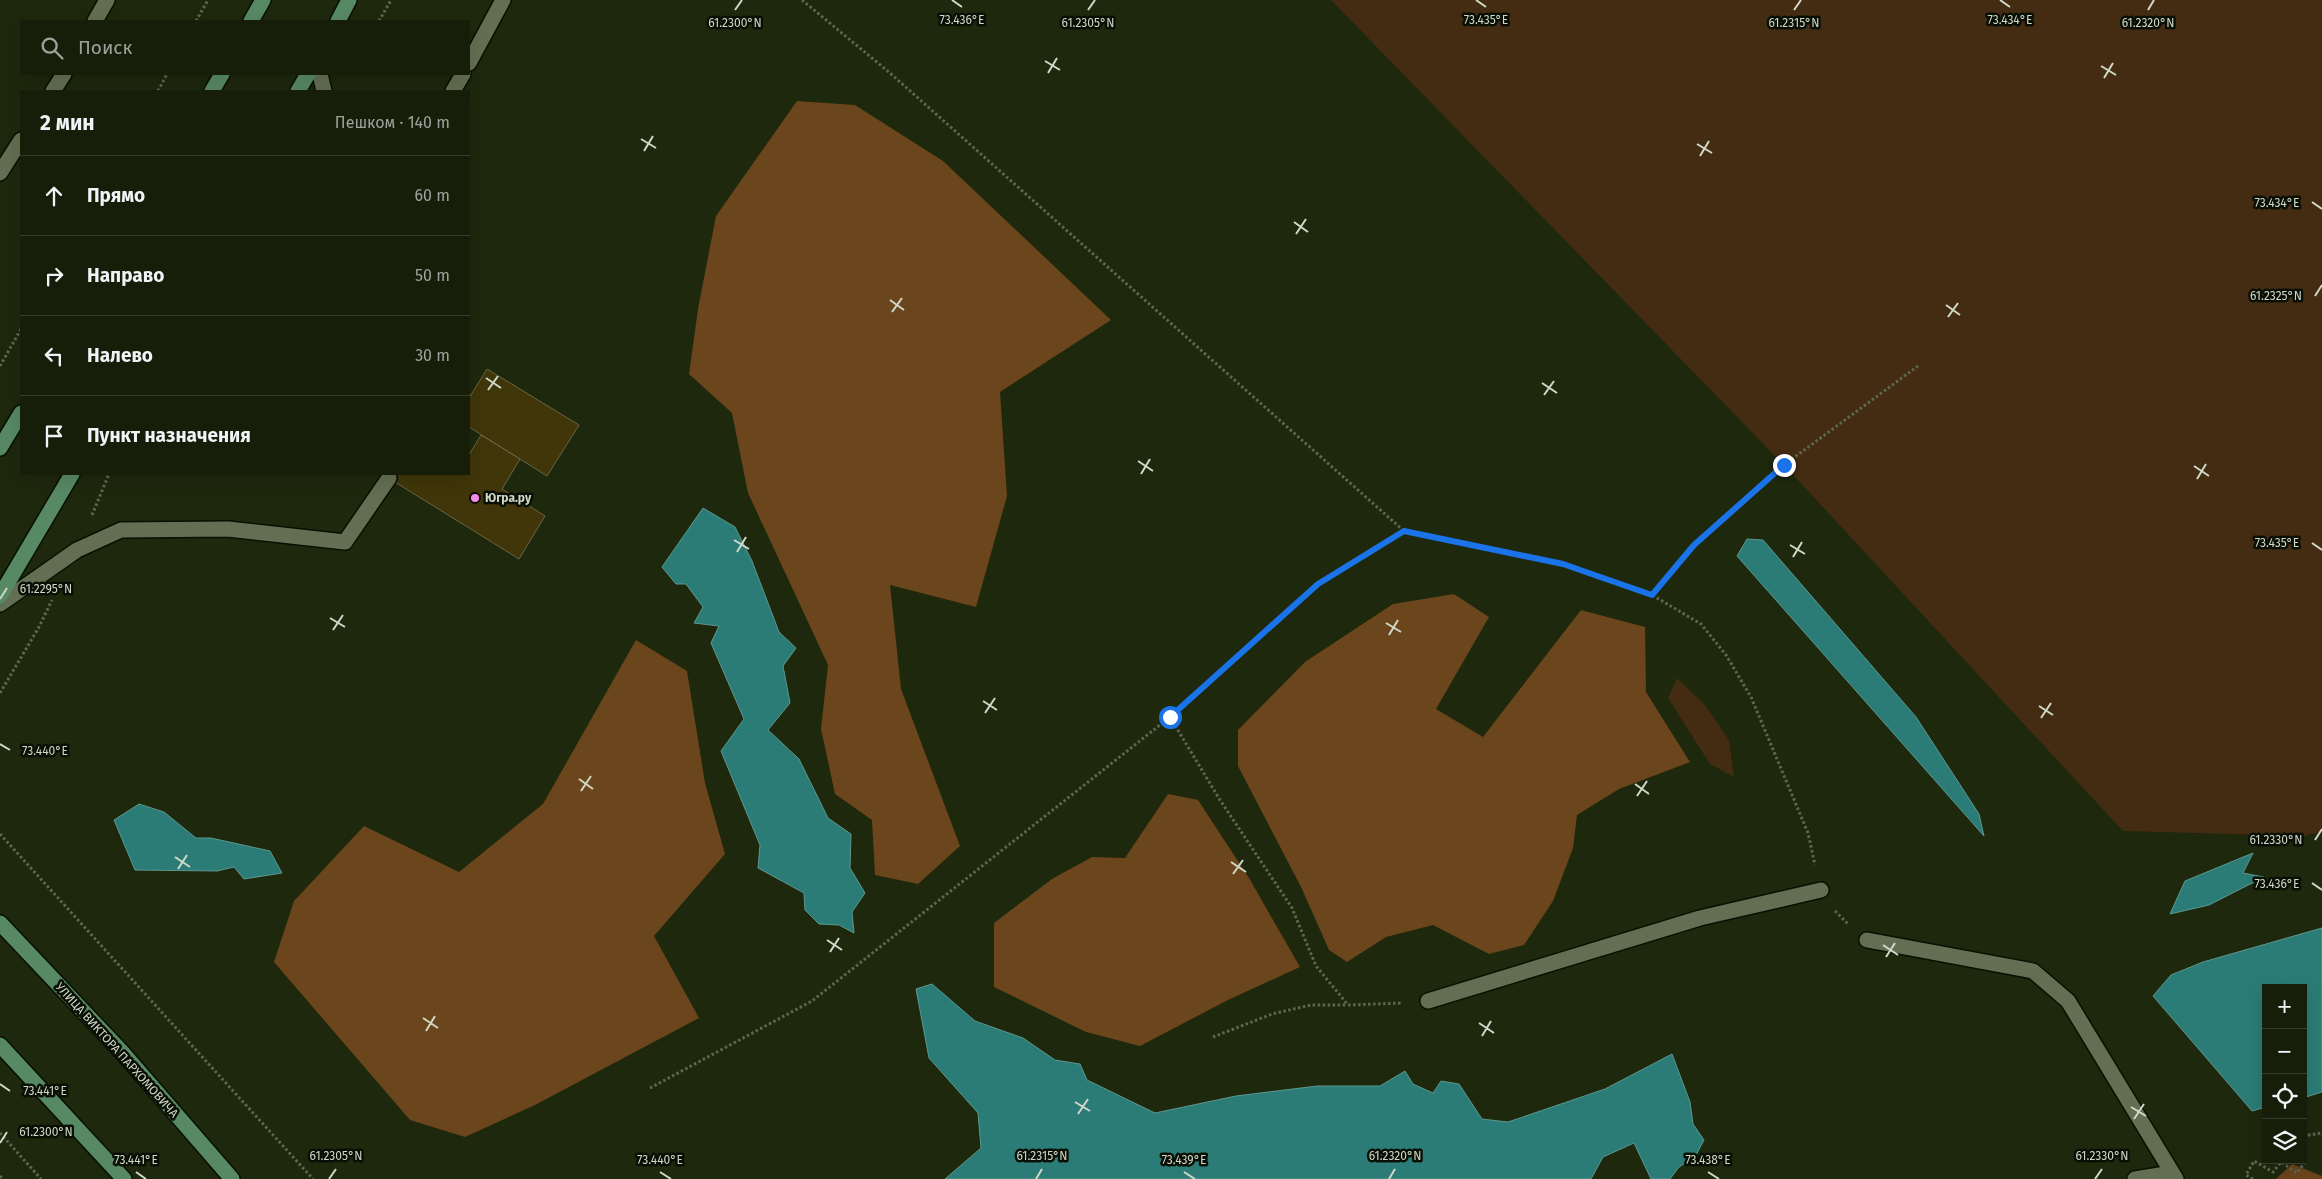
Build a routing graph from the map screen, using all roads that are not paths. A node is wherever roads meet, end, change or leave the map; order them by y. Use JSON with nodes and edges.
{"nodes":[{"id":1,"x":108,"y":0,"type":"edge"},
{"id":2,"x":264,"y":0,"type":"edge"},
{"id":3,"x":349,"y":0,"type":"edge"},
{"id":4,"x":504,"y":0,"type":"edge"},
{"id":5,"x":97,"y":20,"type":"edge"},
{"id":6,"x":252,"y":20,"type":"edge"},
{"id":7,"x":339,"y":20,"type":"edge"},
{"id":8,"x":470,"y":61,"type":"edge"},
{"id":9,"x":63,"y":75,"type":"edge"},
{"id":10,"x":221,"y":75,"type":"edge"},
{"id":11,"x":307,"y":75,"type":"edge"},
{"id":12,"x":320,"y":75,"type":"edge"},
{"id":13,"x":462,"y":75,"type":"edge"},
{"id":14,"x":54,"y":90,"type":"edge"},
{"id":15,"x":213,"y":90,"type":"edge"},
{"id":16,"x":299,"y":90,"type":"edge"},
{"id":17,"x":324,"y":90,"type":"edge"},
{"id":18,"x":454,"y":90,"type":"edge"},
{"id":19,"x":20,"y":142,"type":"edge"},
{"id":20,"x":0,"y":173,"type":"edge"},
{"id":21,"x":20,"y":415,"type":"edge"},
{"id":22,"x":0,"y":448,"type":"edge"},
{"id":23,"x":71,"y":475,"type":"edge"},
{"id":24,"x":389,"y":478,"type":"dead end"},
{"id":25,"x":0,"y":596,"type":"edge"},
{"id":26,"x":0,"y":604,"type":"edge"},
{"id":27,"x":1821,"y":890,"type":"road end"},
{"id":28,"x":0,"y":923,"type":"edge"},
{"id":29,"x":1867,"y":940,"type":"road end"},
{"id":30,"x":1428,"y":1001,"type":"road end"},
{"id":31,"x":0,"y":1045,"type":"edge"},
{"id":32,"x":2174,"y":1176,"type":"edge"},
{"id":33,"x":124,"y":1179,"type":"edge"},
{"id":34,"x":232,"y":1179,"type":"edge"},
{"id":35,"x":2135,"y":1179,"type":"edge"}],
"edges":[{"from":1,"to":5,"type":"street"},
{"from":2,"to":6,"type":"main road"},
{"from":3,"to":7,"type":"main road"},
{"from":4,"to":8,"type":"street"},
{"from":9,"to":14,"type":"street"},
{"from":10,"to":15,"type":"main road"},
{"from":11,"to":16,"type":"main road"},
{"from":12,"to":17,"type":"street"},
{"from":13,"to":18,"type":"street"},
{"from":19,"to":20,"type":"street"},
{"from":21,"to":22,"type":"main road"},
{"from":23,"to":25,"type":"main road"},
{"from":24,"to":26,"type":"street"},
{"from":27,"to":30,"type":"street"},
{"from":28,"to":34,"type":"main road","name":"УЛИЦА ВИКТОРА ПАРХОМОВИЧА"},
{"from":29,"to":32,"type":"street"},
{"from":31,"to":33,"type":"main road"},
{"from":32,"to":35,"type":"street"}]}
